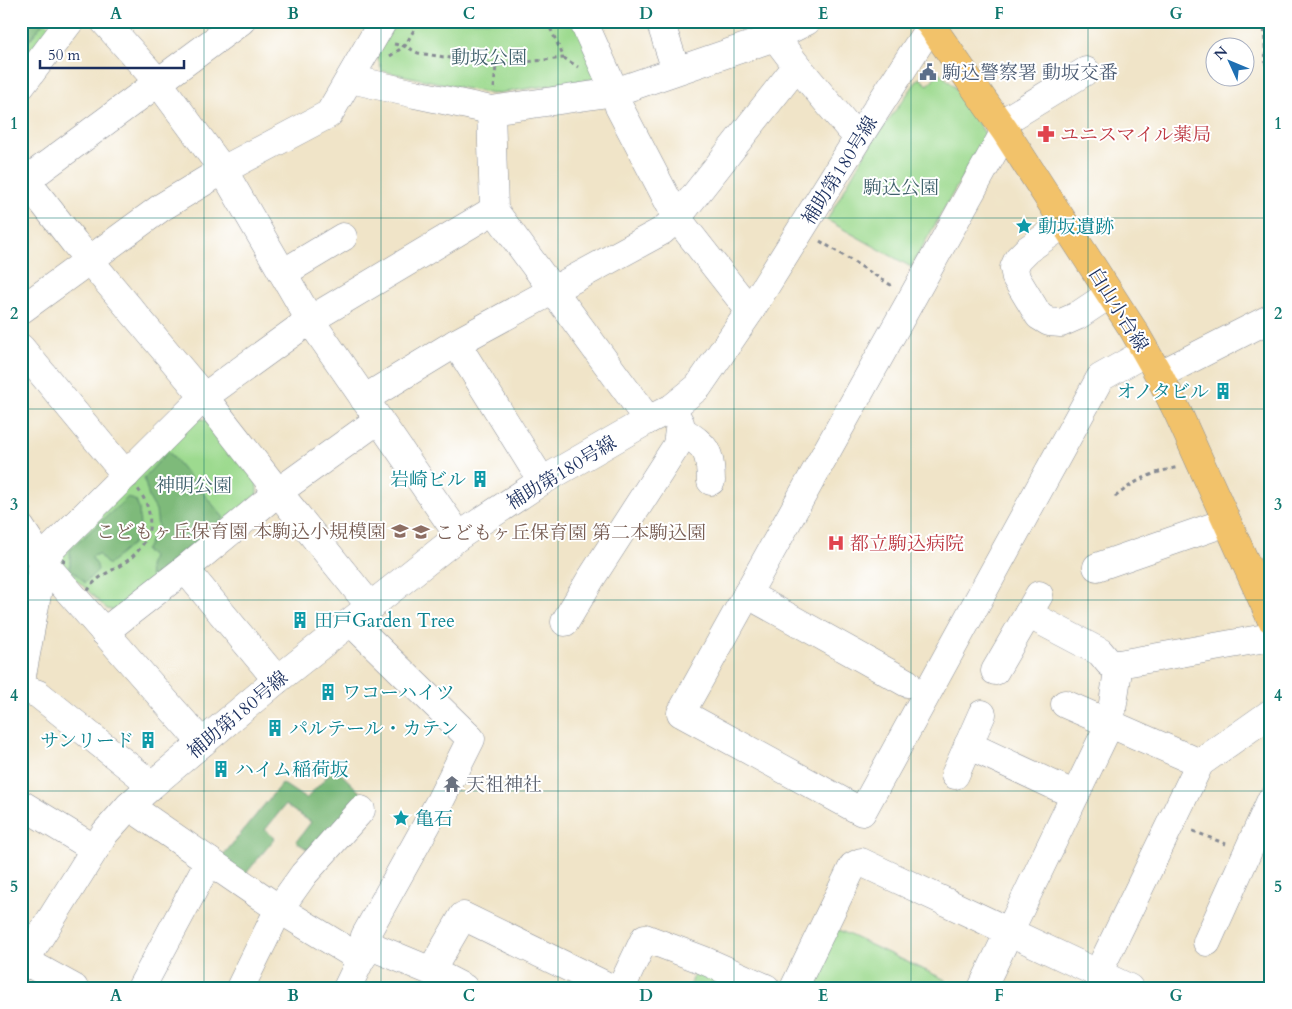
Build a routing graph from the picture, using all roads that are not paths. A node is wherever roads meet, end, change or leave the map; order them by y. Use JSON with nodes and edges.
{"nodes":[{"id":1,"x":70,"y":21,"type":"edge"},
{"id":2,"x":104,"y":21,"type":"edge"},
{"id":3,"x":241,"y":21,"type":"edge"},
{"id":4,"x":583,"y":21,"type":"edge"},
{"id":5,"x":660,"y":21,"type":"edge"},
{"id":6,"x":807,"y":21,"type":"edge"},
{"id":7,"x":929,"y":23,"type":"edge"},
{"id":8,"x":387,"y":32,"type":"edge"},
{"id":9,"x":775,"y":37,"type":"junction"},
{"id":10,"x":797,"y":66,"type":"junction"},
{"id":11,"x":676,"y":70,"type":"junction"},
{"id":12,"x":1086,"y":70,"type":"dead end"},
{"id":13,"x":350,"y":79,"type":"junction"},
{"id":14,"x":158,"y":82,"type":"junction"},
{"id":15,"x":21,"y":86,"type":"edge"},
{"id":16,"x":615,"y":92,"type":"junction"},
{"id":17,"x":491,"y":110,"type":"junction"},
{"id":18,"x":1002,"y":127,"type":"junction"},
{"id":19,"x":860,"y":135,"type":"junction"},
{"id":20,"x":223,"y":170,"type":"junction"},
{"id":21,"x":23,"y":180,"type":"edge"},
{"id":22,"x":494,"y":210,"type":"junction"},
{"id":23,"x":677,"y":218,"type":"junction"},
{"id":24,"x":1064,"y":224,"type":"junction"},
{"id":25,"x":343,"y":237,"type":"dead end"},
{"id":26,"x":90,"y":261,"type":"junction"},
{"id":27,"x":283,"y":273,"type":"junction"},
{"id":28,"x":551,"y":290,"type":"junction"},
{"id":29,"x":1110,"y":294,"type":"junction"},
{"id":30,"x":21,"y":310,"type":"edge"},
{"id":31,"x":750,"y":311,"type":"junction"},
{"id":32,"x":1271,"y":318,"type":"edge"},
{"id":33,"x":310,"y":320,"type":"junction"},
{"id":34,"x":456,"y":343,"type":"junction"},
{"id":35,"x":21,"y":348,"type":"edge"},
{"id":36,"x":1153,"y":364,"type":"junction"},
{"id":37,"x":204,"y":397,"type":"junction"},
{"id":38,"x":371,"y":409,"type":"junction"},
{"id":39,"x":666,"y":419,"type":"junction"},
{"id":40,"x":126,"y":475,"type":"junction"},
{"id":41,"x":711,"y":481,"type":"dead end"},
{"id":42,"x":542,"y":482,"type":"junction"},
{"id":43,"x":278,"y":492,"type":"junction"},
{"id":44,"x":1228,"y":522,"type":"junction"},
{"id":45,"x":21,"y":528,"type":"edge"},
{"id":46,"x":459,"y":536,"type":"junction"},
{"id":47,"x":43,"y":562,"type":"junction"},
{"id":48,"x":1097,"y":567,"type":"dead end"},
{"id":49,"x":185,"y":569,"type":"junction"},
{"id":50,"x":747,"y":594,"type":"junction"},
{"id":51,"x":1267,"y":601,"type":"edge"},
{"id":52,"x":361,"y":615,"type":"junction"},
{"id":53,"x":565,"y":622,"type":"dead end"},
{"id":54,"x":104,"y":632,"type":"junction"},
{"id":55,"x":1271,"y":637,"type":"edge"},
{"id":56,"x":1119,"y":664,"type":"junction"},
{"id":57,"x":995,"y":671,"type":"dead end"},
{"id":58,"x":277,"y":680,"type":"junction"},
{"id":59,"x":21,"y":681,"type":"edge"},
{"id":60,"x":907,"y":683,"type":"dead end"},
{"id":61,"x":21,"y":688,"type":"edge"},
{"id":62,"x":1065,"y":704,"type":"dead end"},
{"id":63,"x":1271,"y":712,"type":"edge"},
{"id":64,"x":982,"y":714,"type":"dead end"},
{"id":65,"x":1110,"y":723,"type":"junction"},
{"id":66,"x":202,"y":743,"type":"junction"},
{"id":67,"x":968,"y":745,"type":"junction"},
{"id":68,"x":1200,"y":763,"type":"junction"},
{"id":69,"x":955,"y":774,"type":"dead end"},
{"id":70,"x":152,"y":784,"type":"junction"},
{"id":71,"x":1075,"y":795,"type":"junction"},
{"id":72,"x":1271,"y":800,"type":"edge"},
{"id":73,"x":21,"y":804,"type":"edge"},
{"id":74,"x":128,"y":806,"type":"junction"},
{"id":75,"x":361,"y":810,"type":"dead end"},
{"id":76,"x":94,"y":848,"type":"junction"},
{"id":77,"x":209,"y":861,"type":"junction"},
{"id":78,"x":279,"y":909,"type":"junction"},
{"id":79,"x":1009,"y":930,"type":"junction"},
{"id":80,"x":1207,"y":942,"type":"dead end"},
{"id":81,"x":366,"y":953,"type":"junction"},
{"id":82,"x":23,"y":964,"type":"edge"},
{"id":83,"x":431,"y":971,"type":"junction"},
{"id":84,"x":1098,"y":973,"type":"junction"},
{"id":85,"x":74,"y":988,"type":"edge"},
{"id":86,"x":141,"y":988,"type":"edge"},
{"id":87,"x":240,"y":988,"type":"edge"},
{"id":88,"x":348,"y":988,"type":"edge"},
{"id":89,"x":464,"y":988,"type":"edge"},
{"id":90,"x":611,"y":988,"type":"edge"},
{"id":91,"x":621,"y":988,"type":"edge"},
{"id":92,"x":766,"y":988,"type":"edge"},
{"id":93,"x":794,"y":988,"type":"edge"},
{"id":94,"x":982,"y":988,"type":"edge"},
{"id":95,"x":1129,"y":988,"type":"edge"}],
"edges":[{"from":1,"to":15,"type":"street"},
{"from":2,"to":14,"type":"street"},
{"from":3,"to":14,"type":"street"},
{"from":4,"to":16,"type":"street"},
{"from":5,"to":11,"type":"street"},
{"from":6,"to":9,"type":"street"},
{"from":7,"to":18,"type":"main road","name":"白山小台線"},
{"from":7,"to":19,"type":"street","name":"補助第180号線"},
{"from":8,"to":13,"type":"street"},
{"from":9,"to":10,"type":"street"},
{"from":9,"to":11,"type":"street"},
{"from":10,"to":19,"type":"street"},
{"from":10,"to":23,"type":"street"},
{"from":11,"to":16,"type":"street"},
{"from":12,"to":18,"type":"street"},
{"from":13,"to":17,"type":"street"},
{"from":13,"to":20,"type":"street"},
{"from":14,"to":20,"type":"street"},
{"from":14,"to":21,"type":"street"},
{"from":16,"to":17,"type":"street"},
{"from":16,"to":23,"type":"street"},
{"from":17,"to":22,"type":"street"},
{"from":18,"to":24,"type":"main road","name":"白山小台線"},
{"from":18,"to":50,"type":"street"},
{"from":19,"to":31,"type":"street","name":"補助第180号線"},
{"from":20,"to":26,"type":"street"},
{"from":20,"to":27,"type":"street"},
{"from":21,"to":26,"type":"street"},
{"from":22,"to":28,"type":"street"},
{"from":22,"to":33,"type":"street"},
{"from":23,"to":28,"type":"street"},
{"from":23,"to":31,"type":"street"},
{"from":24,"to":29,"type":"main road","name":"白山小台線"},
{"from":24,"to":29,"type":"street"},
{"from":25,"to":27,"type":"street"},
{"from":26,"to":30,"type":"street"},
{"from":26,"to":37,"type":"street"},
{"from":27,"to":33,"type":"street"},
{"from":28,"to":34,"type":"street"},
{"from":28,"to":39,"type":"street"},
{"from":29,"to":36,"type":"main road","name":"白山小台線"},
{"from":31,"to":39,"type":"street","name":"補助第180号線"},
{"from":32,"to":36,"type":"street"},
{"from":33,"to":37,"type":"street"},
{"from":33,"to":38,"type":"street"},
{"from":34,"to":38,"type":"street"},
{"from":34,"to":42,"type":"street"},
{"from":35,"to":40,"type":"street"},
{"from":36,"to":44,"type":"main road","name":"白山小台線"},
{"from":36,"to":50,"type":"street"},
{"from":37,"to":40,"type":"street"},
{"from":37,"to":43,"type":"street"},
{"from":38,"to":43,"type":"street"},
{"from":38,"to":46,"type":"street"},
{"from":39,"to":41,"type":"street"},
{"from":39,"to":42,"type":"street","name":"補助第180号線"},
{"from":39,"to":53,"type":"street"},
{"from":40,"to":47,"type":"street"},
{"from":42,"to":46,"type":"street","name":"補助第180号線"},
{"from":43,"to":49,"type":"street"},
{"from":43,"to":52,"type":"street"},
{"from":44,"to":48,"type":"street"},
{"from":44,"to":51,"type":"main road","name":"白山小台線"},
{"from":45,"to":47,"type":"street"},
{"from":46,"to":52,"type":"street","name":"補助第180号線"},
{"from":47,"to":54,"type":"street"},
{"from":47,"to":59,"type":"street"},
{"from":49,"to":54,"type":"street"},
{"from":49,"to":58,"type":"street"},
{"from":50,"to":60,"type":"street"},
{"from":52,"to":58,"type":"street","name":"補助第180号線"},
{"from":52,"to":81,"type":"street"},
{"from":54,"to":66,"type":"street"},
{"from":55,"to":56,"type":"street"},
{"from":56,"to":57,"type":"street"},
{"from":56,"to":65,"type":"street"},
{"from":58,"to":66,"type":"street","name":"補助第180号線"},
{"from":61,"to":70,"type":"street"},
{"from":62,"to":65,"type":"street"},
{"from":63,"to":68,"type":"street"},
{"from":64,"to":67,"type":"street"},
{"from":65,"to":68,"type":"street"},
{"from":65,"to":71,"type":"street"},
{"from":66,"to":70,"type":"street","name":"補助第180号線"},
{"from":67,"to":69,"type":"street"},
{"from":67,"to":71,"type":"street"},
{"from":68,"to":84,"type":"street"},
{"from":70,"to":74,"type":"street","name":"補助第180号線"},
{"from":71,"to":79,"type":"street"},
{"from":72,"to":80,"type":"street"},
{"from":73,"to":76,"type":"street"},
{"from":74,"to":76,"type":"street","name":"補助第180号線"},
{"from":74,"to":77,"type":"street"},
{"from":75,"to":78,"type":"street"},
{"from":76,"to":82,"type":"street","name":"補助第180号線"},
{"from":77,"to":78,"type":"street"},
{"from":77,"to":86,"type":"street"},
{"from":78,"to":81,"type":"street"},
{"from":78,"to":87,"type":"street"},
{"from":79,"to":84,"type":"street"},
{"from":79,"to":93,"type":"street"},
{"from":79,"to":94,"type":"street"},
{"from":81,"to":83,"type":"street"},
{"from":81,"to":88,"type":"street"},
{"from":82,"to":85,"type":"street"},
{"from":83,"to":89,"type":"street"},
{"from":83,"to":90,"type":"street"},
{"from":84,"to":95,"type":"street"},
{"from":91,"to":92,"type":"street"}]}
